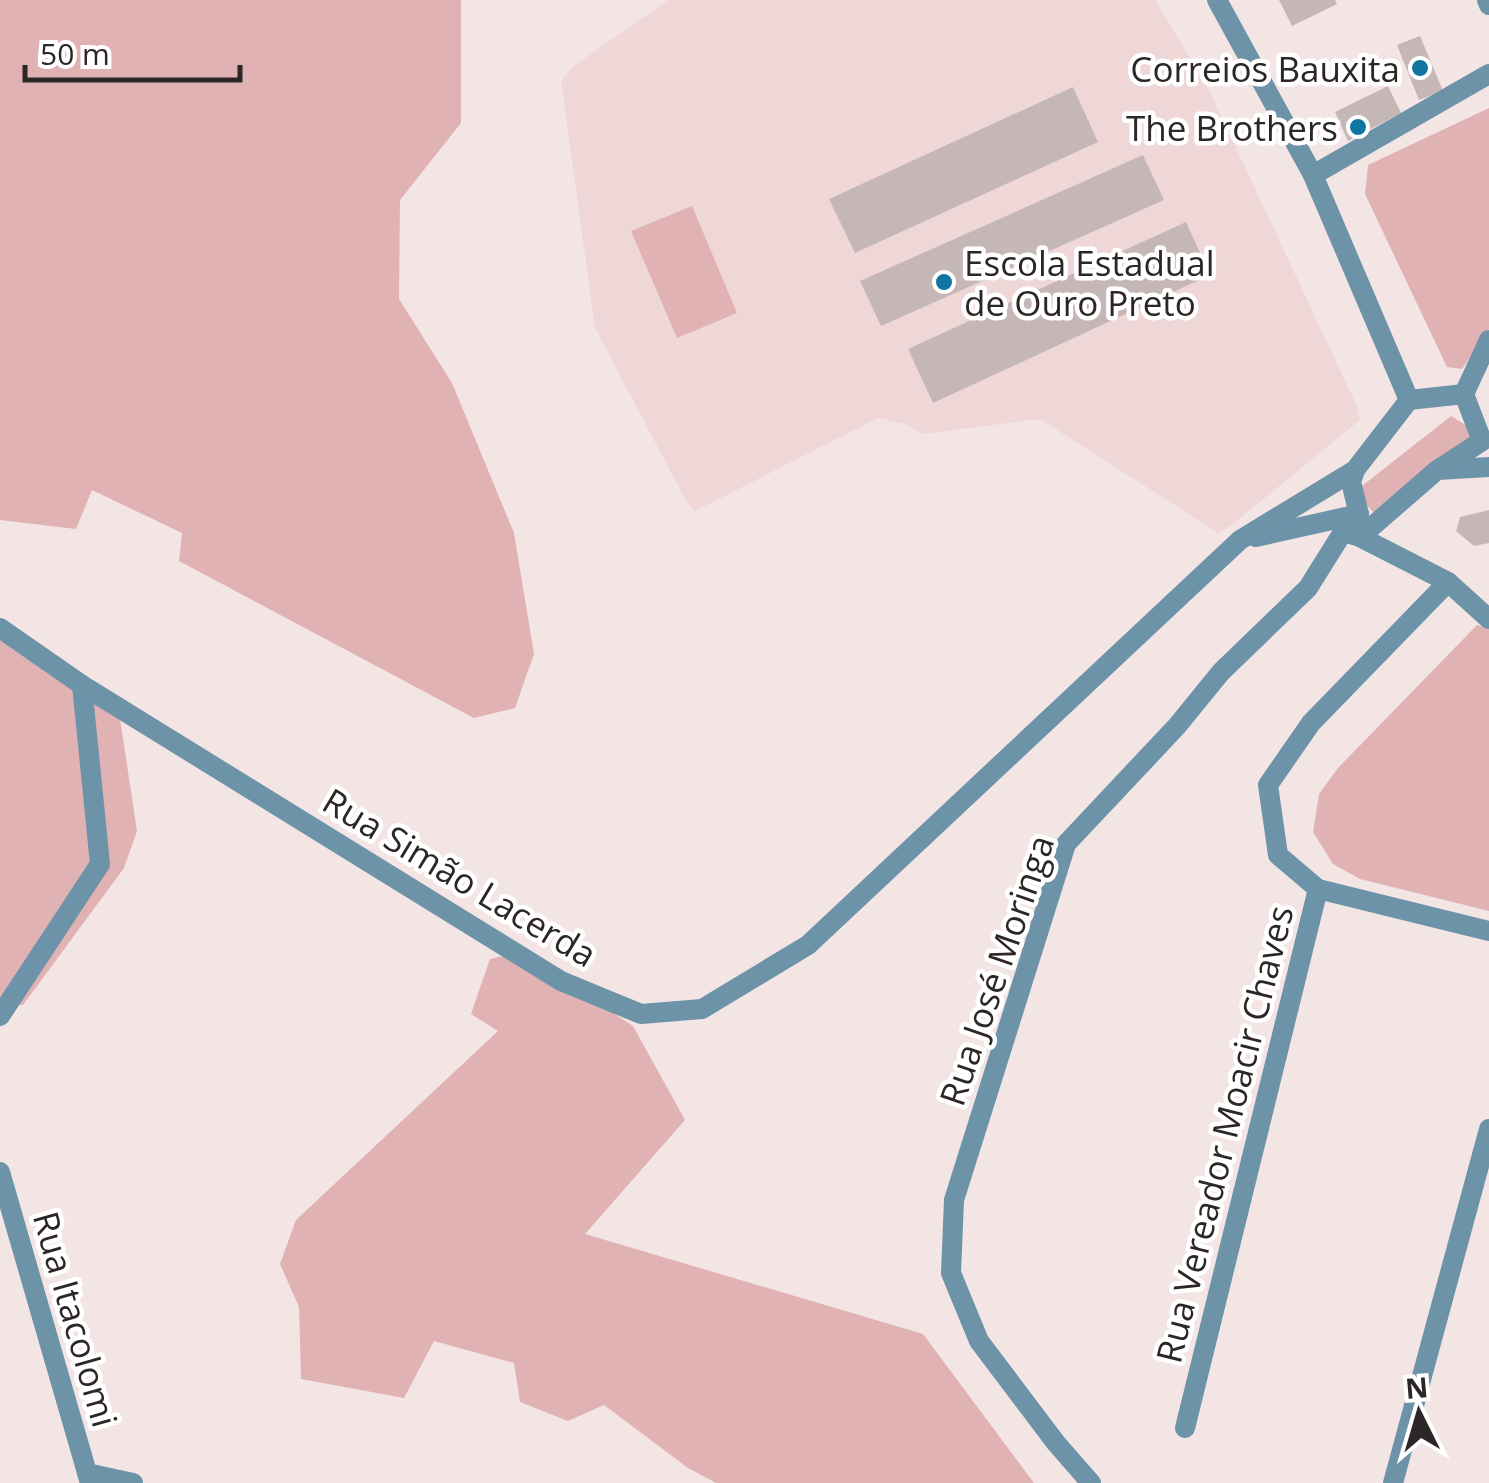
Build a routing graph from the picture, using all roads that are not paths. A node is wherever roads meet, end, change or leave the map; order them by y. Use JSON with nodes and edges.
{"nodes":[{"id":1,"x":1217,"y":0,"type":"edge"},
{"id":2,"x":1489,"y":74,"type":"edge"},
{"id":3,"x":1312,"y":175,"type":"junction"},
{"id":4,"x":1489,"y":340,"type":"edge"},
{"id":5,"x":1464,"y":394,"type":"junction"},
{"id":6,"x":1409,"y":400,"type":"junction"},
{"id":7,"x":1486,"y":446,"type":"edge"},
{"id":8,"x":1489,"y":468,"type":"edge"},
{"id":9,"x":1355,"y":470,"type":"junction"},
{"id":10,"x":1436,"y":470,"type":"junction"},
{"id":11,"x":1360,"y":514,"type":"junction"},
{"id":12,"x":1352,"y":534,"type":"junction"},
{"id":13,"x":1240,"y":540,"type":"junction"},
{"id":14,"x":1448,"y":582,"type":"junction"},
{"id":15,"x":1489,"y":620,"type":"edge"},
{"id":16,"x":0,"y":628,"type":"edge"},
{"id":17,"x":82,"y":685,"type":"junction"},
{"id":18,"x":1318,"y":889,"type":"junction"},
{"id":19,"x":1489,"y":931,"type":"edge"},
{"id":20,"x":0,"y":1016,"type":"edge"},
{"id":21,"x":1489,"y":1129,"type":"edge"},
{"id":22,"x":0,"y":1172,"type":"edge"},
{"id":23,"x":1186,"y":1428,"type":"dead end"},
{"id":24,"x":89,"y":1478,"type":"edge"},
{"id":25,"x":132,"y":1483,"type":"edge"},
{"id":26,"x":1092,"y":1483,"type":"edge"},
{"id":27,"x":1393,"y":1483,"type":"edge"}],
"edges":[{"from":1,"to":3,"type":"street"},
{"from":2,"to":3,"type":"street"},
{"from":3,"to":6,"type":"street"},
{"from":4,"to":5,"type":"street"},
{"from":5,"to":6,"type":"street"},
{"from":5,"to":7,"type":"street"},
{"from":6,"to":9,"type":"street"},
{"from":7,"to":10,"type":"street"},
{"from":8,"to":10,"type":"street"},
{"from":9,"to":11,"type":"street"},
{"from":9,"to":13,"type":"street","name":"Rua Simão Lacerda"},
{"from":10,"to":12,"type":"street"},
{"from":11,"to":12,"type":"street"},
{"from":11,"to":13,"type":"street"},
{"from":12,"to":14,"type":"street"},
{"from":12,"to":26,"type":"street","name":"Rua José Moringa"},
{"from":13,"to":17,"type":"street","name":"Rua Simão Lacerda"},
{"from":14,"to":15,"type":"street"},
{"from":14,"to":18,"type":"street","name":"Rua Vereador Moacir Chaves"},
{"from":16,"to":17,"type":"street","name":"Rua Simão Lacerda"},
{"from":17,"to":20,"type":"street"},
{"from":18,"to":19,"type":"street"},
{"from":18,"to":23,"type":"street","name":"Rua Vereador Moacir Chaves"},
{"from":21,"to":27,"type":"street"},
{"from":22,"to":24,"type":"street","name":"Rua Itacolomi"},
{"from":24,"to":25,"type":"street"}]}
